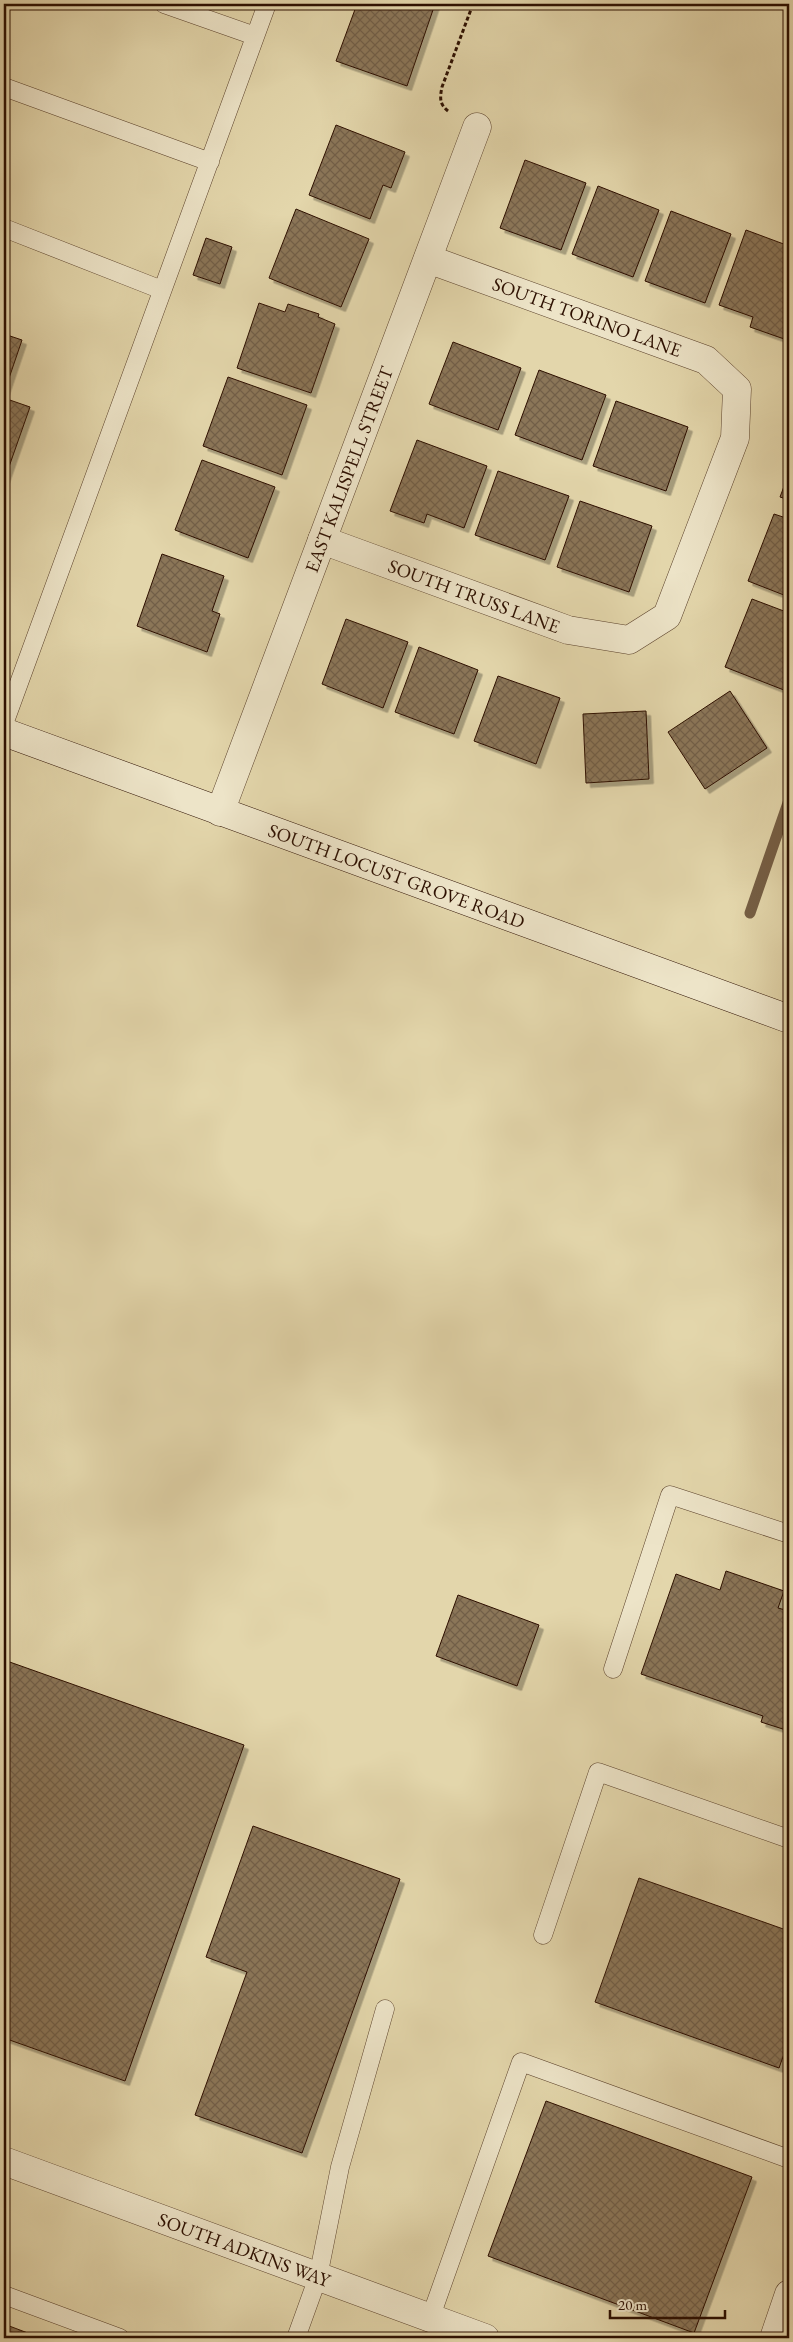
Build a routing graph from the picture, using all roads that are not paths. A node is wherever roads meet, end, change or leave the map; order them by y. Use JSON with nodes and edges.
{"nodes":[{"id":1,"x":164,"y":4,"type":"edge"},
{"id":2,"x":267,"y":4,"type":"edge"},
{"id":3,"x":255,"y":36,"type":"junction"},
{"id":4,"x":4,"y":87,"type":"edge"},
{"id":5,"x":477,"y":127,"type":"dead end"},
{"id":6,"x":210,"y":162,"type":"junction"},
{"id":7,"x":4,"y":228,"type":"edge"},
{"id":8,"x":428,"y":259,"type":"junction"},
{"id":9,"x":162,"y":290,"type":"junction"},
{"id":10,"x":322,"y":540,"type":"junction"},
{"id":11,"x":629,"y":640,"type":"joint"},
{"id":12,"x":4,"y":724,"type":"edge"},
{"id":13,"x":4,"y":732,"type":"edge"},
{"id":14,"x":220,"y":812,"type":"junction"},
{"id":15,"x":789,"y":1020,"type":"edge"},
{"id":16,"x":789,"y":1534,"type":"edge"},
{"id":17,"x":613,"y":1669,"type":"dead end"},
{"id":18,"x":789,"y":1840,"type":"edge"},
{"id":19,"x":543,"y":1935,"type":"dead end"},
{"id":20,"x":385,"y":2009,"type":"dead end"},
{"id":21,"x":789,"y":2159,"type":"edge"},
{"id":22,"x":4,"y":2161,"type":"edge"},
{"id":23,"x":318,"y":2278,"type":"junction"},
{"id":24,"x":789,"y":2294,"type":"edge"},
{"id":25,"x":4,"y":2295,"type":"edge"},
{"id":26,"x":430,"y":2319,"type":"junction"},
{"id":27,"x":120,"y":2338,"type":"edge"},
{"id":28,"x":296,"y":2338,"type":"edge"},
{"id":29,"x":485,"y":2338,"type":"edge"},
{"id":30,"x":774,"y":2338,"type":"edge"}],
"edges":[{"from":1,"to":3,"type":"lane"},
{"from":2,"to":3,"type":"lane"},
{"from":3,"to":6,"type":"lane"},
{"from":4,"to":6,"type":"lane"},
{"from":5,"to":8,"type":"street","name":"EAST KALISPELL STREET"},
{"from":6,"to":9,"type":"lane"},
{"from":7,"to":9,"type":"lane"},
{"from":8,"to":10,"type":"street","name":"EAST KALISPELL STREET"},
{"from":8,"to":11,"type":"street","name":"SOUTH TORINO LANE"},
{"from":9,"to":12,"type":"lane"},
{"from":10,"to":11,"type":"street","name":"SOUTH TRUSS LANE"},
{"from":10,"to":14,"type":"street","name":"EAST KALISPELL STREET"},
{"from":13,"to":14,"type":"street","name":"SOUTH LOCUST GROVE ROAD"},
{"from":14,"to":15,"type":"street","name":"SOUTH LOCUST GROVE ROAD"},
{"from":16,"to":17,"type":"lane"},
{"from":18,"to":19,"type":"lane"},
{"from":20,"to":23,"type":"lane"},
{"from":21,"to":26,"type":"lane"},
{"from":22,"to":23,"type":"street","name":"SOUTH ADKINS WAY"},
{"from":23,"to":26,"type":"street","name":"SOUTH ADKINS WAY"},
{"from":23,"to":28,"type":"lane"},
{"from":24,"to":30,"type":"street"},
{"from":25,"to":27,"type":"lane"},
{"from":26,"to":29,"type":"street","name":"SOUTH ADKINS WAY"}]}
